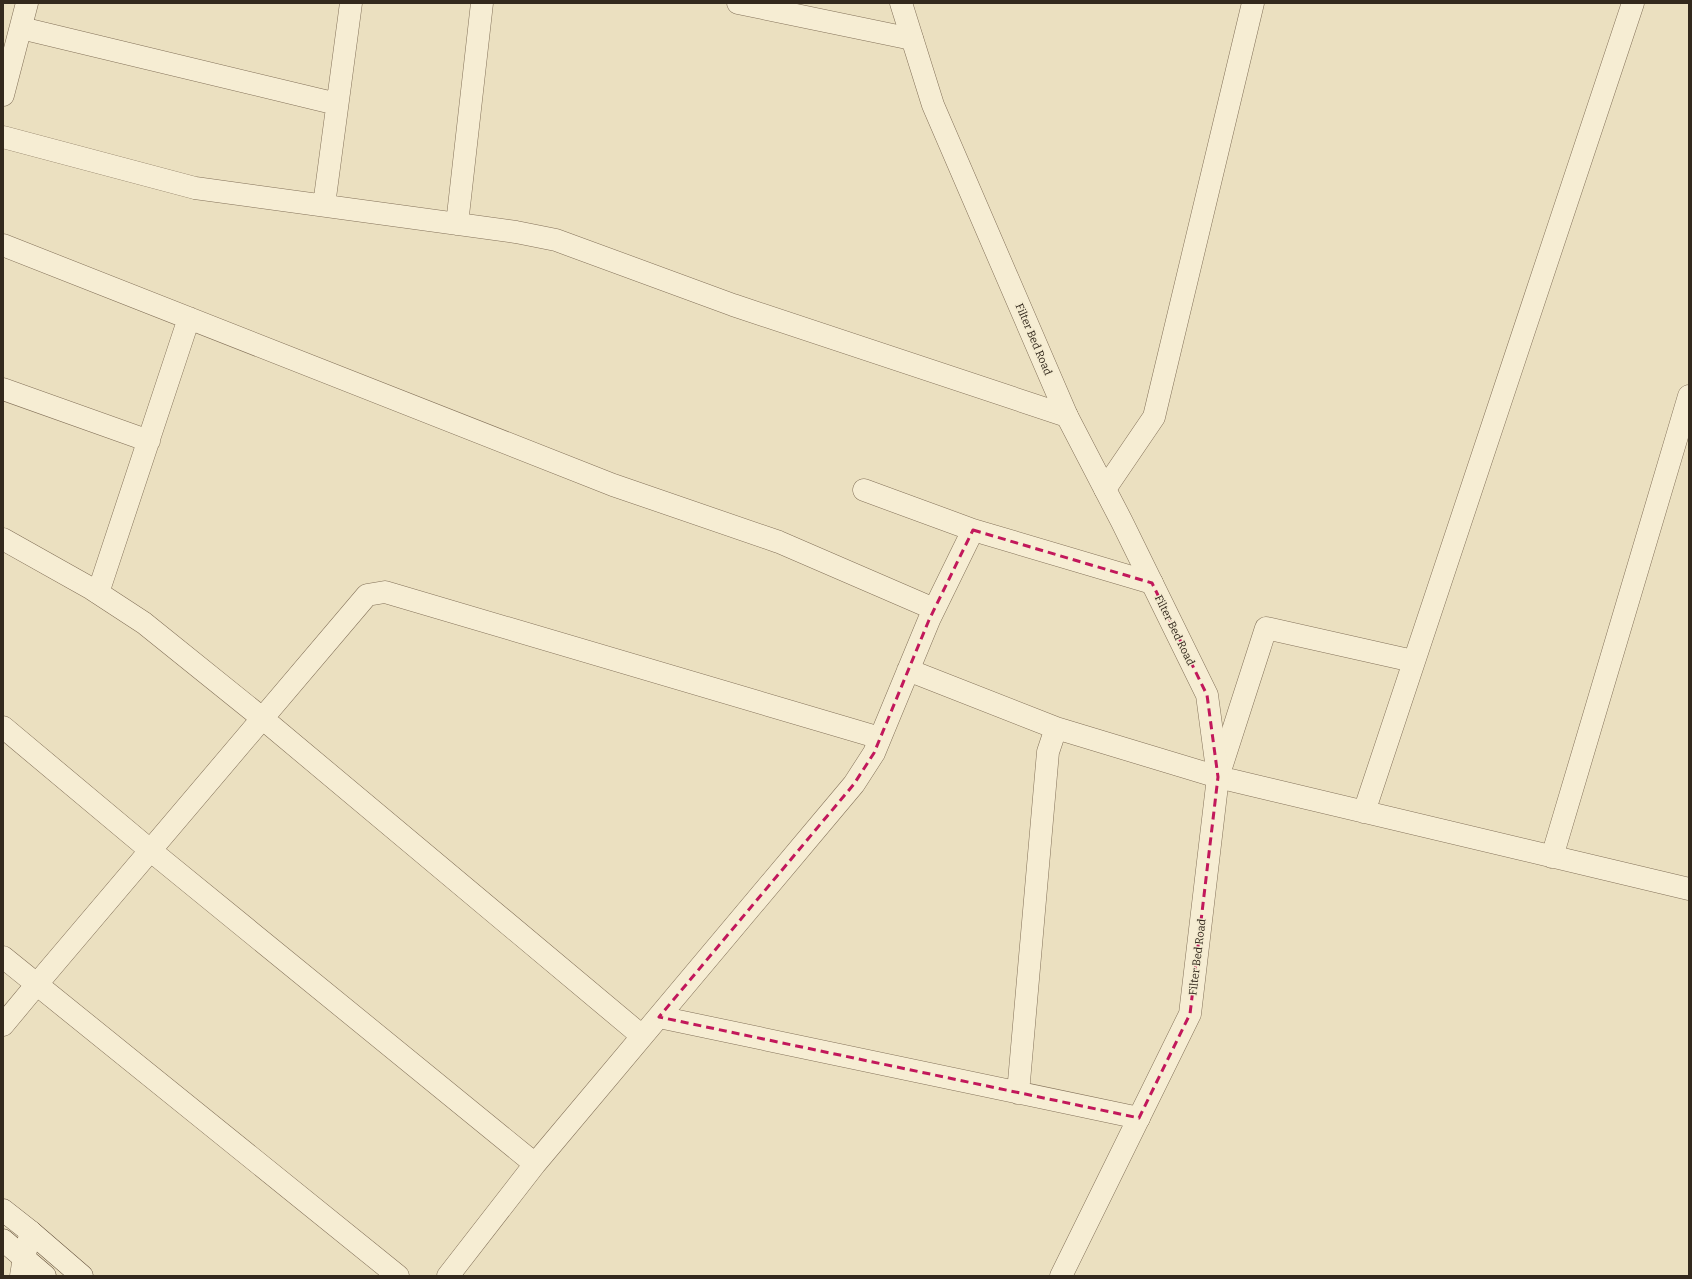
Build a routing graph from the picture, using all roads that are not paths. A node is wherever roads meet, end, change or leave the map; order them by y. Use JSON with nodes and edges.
{"nodes":[{"id":1,"x":28,"y":3,"type":"edge"},
{"id":2,"x":351,"y":3,"type":"edge"},
{"id":3,"x":482,"y":3,"type":"edge"},
{"id":4,"x":738,"y":3,"type":"edge"},
{"id":5,"x":901,"y":3,"type":"edge"},
{"id":6,"x":1253,"y":3,"type":"edge"},
{"id":7,"x":1633,"y":3,"type":"edge"},
{"id":8,"x":21,"y":28,"type":"junction"},
{"id":9,"x":912,"y":40,"type":"junction"},
{"id":10,"x":3,"y":95,"type":"edge"},
{"id":11,"x":337,"y":104,"type":"junction"},
{"id":12,"x":3,"y":137,"type":"edge"},
{"id":13,"x":324,"y":206,"type":"junction"},
{"id":14,"x":457,"y":224,"type":"junction"},
{"id":15,"x":3,"y":245,"type":"edge"},
{"id":16,"x":189,"y":318,"type":"junction"},
{"id":17,"x":3,"y":389,"type":"edge"},
{"id":18,"x":1689,"y":396,"type":"edge"},
{"id":19,"x":1067,"y":416,"type":"junction"},
{"id":20,"x":148,"y":441,"type":"junction"},
{"id":21,"x":1105,"y":489,"type":"junction"},
{"id":22,"x":864,"y":490,"type":"dead end"},
{"id":23,"x":973,"y":530,"type":"junction"},
{"id":24,"x":3,"y":539,"type":"edge"},
{"id":25,"x":1152,"y":583,"type":"junction"},
{"id":26,"x":98,"y":593,"type":"junction"},
{"id":27,"x":934,"y":609,"type":"junction"},
{"id":28,"x":1413,"y":661,"type":"junction"},
{"id":29,"x":908,"y":670,"type":"junction"},
{"id":30,"x":262,"y":718,"type":"junction"},
{"id":31,"x":3,"y":727,"type":"edge"},
{"id":32,"x":1056,"y":728,"type":"junction"},
{"id":33,"x":880,"y":738,"type":"junction"},
{"id":34,"x":1218,"y":777,"type":"junction"},
{"id":35,"x":1364,"y":812,"type":"junction"},
{"id":36,"x":150,"y":850,"type":"junction"},
{"id":37,"x":1552,"y":857,"type":"junction"},
{"id":38,"x":1689,"y":889,"type":"edge"},
{"id":39,"x":3,"y":957,"type":"edge"},
{"id":40,"x":37,"y":984,"type":"junction"},
{"id":41,"x":659,"y":1017,"type":"junction"},
{"id":42,"x":3,"y":1025,"type":"edge"},
{"id":43,"x":642,"y":1036,"type":"junction"},
{"id":44,"x":1018,"y":1093,"type":"junction"},
{"id":45,"x":1139,"y":1118,"type":"junction"},
{"id":46,"x":535,"y":1164,"type":"junction"},
{"id":47,"x":3,"y":1210,"type":"edge"},
{"id":48,"x":31,"y":1232,"type":"junction"},
{"id":49,"x":3,"y":1240,"type":"edge"},
{"id":50,"x":23,"y":1266,"type":"edge"},
{"id":51,"x":46,"y":1276,"type":"edge"},
{"id":52,"x":82,"y":1276,"type":"edge"},
{"id":53,"x":398,"y":1276,"type":"edge"},
{"id":54,"x":448,"y":1276,"type":"edge"},
{"id":55,"x":1061,"y":1276,"type":"edge"}],
"edges":[{"from":1,"to":8,"type":"street"},
{"from":2,"to":11,"type":"street"},
{"from":3,"to":14,"type":"street"},
{"from":4,"to":9,"type":"street"},
{"from":5,"to":9,"type":"street","name":"Filter Bed Road"},
{"from":6,"to":21,"type":"street"},
{"from":7,"to":28,"type":"street"},
{"from":8,"to":10,"type":"street"},
{"from":8,"to":11,"type":"street"},
{"from":9,"to":19,"type":"street","name":"Filter Bed Road"},
{"from":11,"to":13,"type":"street"},
{"from":12,"to":13,"type":"street"},
{"from":13,"to":14,"type":"street"},
{"from":14,"to":19,"type":"street"},
{"from":15,"to":16,"type":"street"},
{"from":16,"to":20,"type":"street"},
{"from":16,"to":27,"type":"street"},
{"from":17,"to":20,"type":"street"},
{"from":18,"to":37,"type":"street"},
{"from":19,"to":21,"type":"street","name":"Filter Bed Road"},
{"from":20,"to":26,"type":"street"},
{"from":21,"to":25,"type":"street","name":"Filter Bed Road"},
{"from":22,"to":23,"type":"street"},
{"from":23,"to":25,"type":"street"},
{"from":23,"to":27,"type":"street"},
{"from":24,"to":26,"type":"street"},
{"from":25,"to":34,"type":"street","name":"Filter Bed Road"},
{"from":26,"to":30,"type":"street"},
{"from":27,"to":29,"type":"street"},
{"from":28,"to":34,"type":"street"},
{"from":28,"to":35,"type":"street"},
{"from":29,"to":32,"type":"street"},
{"from":29,"to":33,"type":"street"},
{"from":30,"to":33,"type":"street"},
{"from":30,"to":36,"type":"street"},
{"from":30,"to":43,"type":"street"},
{"from":31,"to":36,"type":"street"},
{"from":32,"to":34,"type":"street"},
{"from":32,"to":44,"type":"street"},
{"from":33,"to":41,"type":"street"},
{"from":34,"to":35,"type":"street"},
{"from":34,"to":45,"type":"street","name":"Filter Bed Road"},
{"from":35,"to":37,"type":"street"},
{"from":36,"to":40,"type":"street"},
{"from":36,"to":46,"type":"street"},
{"from":37,"to":38,"type":"street"},
{"from":39,"to":40,"type":"street"},
{"from":40,"to":42,"type":"street"},
{"from":40,"to":53,"type":"street"},
{"from":41,"to":43,"type":"street"},
{"from":41,"to":44,"type":"street"},
{"from":43,"to":46,"type":"street"},
{"from":44,"to":45,"type":"street"},
{"from":45,"to":55,"type":"street","name":"Filter Bed Road"},
{"from":46,"to":54,"type":"street"},
{"from":47,"to":48,"type":"street"},
{"from":48,"to":50,"type":"street"},
{"from":48,"to":52,"type":"street"},
{"from":49,"to":50,"type":"street"},
{"from":50,"to":51,"type":"street"}]}
